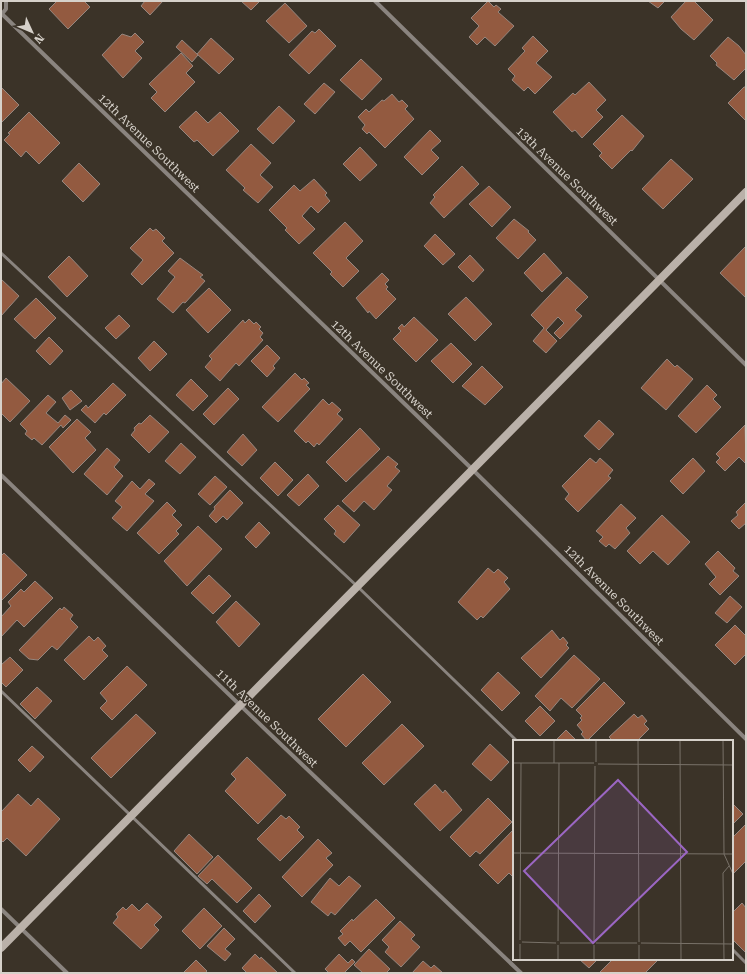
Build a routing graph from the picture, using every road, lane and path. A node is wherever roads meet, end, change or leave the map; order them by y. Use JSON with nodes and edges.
{"nodes":[{"id":1,"x":6,"y":1,"type":"edge"},
{"id":2,"x":374,"y":1,"type":"edge"},
{"id":3,"x":2,"y":15,"type":"edge"},
{"id":4,"x":746,"y":192,"type":"edge"},
{"id":5,"x":1,"y":253,"type":"edge"},
{"id":6,"x":660,"y":280,"type":"junction"},
{"id":7,"x":746,"y":365,"type":"edge"},
{"id":8,"x":472,"y":470,"type":"junction"},
{"id":9,"x":1,"y":475,"type":"edge"},
{"id":10,"x":358,"y":587,"type":"junction"},
{"id":11,"x":1,"y":691,"type":"edge"},
{"id":12,"x":240,"y":706,"type":"junction"},
{"id":13,"x":746,"y":739,"type":"edge"},
{"id":14,"x":516,"y":740,"type":"edge"},
{"id":15,"x":132,"y":816,"type":"junction"},
{"id":16,"x":1,"y":910,"type":"edge"},
{"id":17,"x":20,"y":928,"type":"junction"},
{"id":18,"x":1,"y":948,"type":"edge"},
{"id":19,"x":733,"y":951,"type":"edge"},
{"id":20,"x":746,"y":963,"type":"edge"},
{"id":21,"x":67,"y":973,"type":"edge"},
{"id":22,"x":295,"y":973,"type":"edge"},
{"id":23,"x":521,"y":973,"type":"edge"}],
"edges":[{"from":1,"to":3,"type":"street"},
{"from":2,"to":6,"type":"street","name":"13th Avenue Southwest"},
{"from":3,"to":8,"type":"street","name":"12th Avenue Southwest"},
{"from":4,"to":6,"type":"street"},
{"from":5,"to":10,"type":"lane"},
{"from":6,"to":7,"type":"street","name":"13th Avenue Southwest"},
{"from":6,"to":8,"type":"street"},
{"from":8,"to":10,"type":"street"},
{"from":8,"to":13,"type":"street","name":"12th Avenue Southwest"},
{"from":9,"to":12,"type":"street","name":"11th Avenue Southwest"},
{"from":10,"to":12,"type":"street"},
{"from":10,"to":14,"type":"lane"},
{"from":11,"to":15,"type":"lane"},
{"from":12,"to":15,"type":"street"},
{"from":12,"to":23,"type":"street","name":"11th Avenue Southwest"},
{"from":15,"to":17,"type":"street"},
{"from":15,"to":22,"type":"lane"},
{"from":16,"to":17,"type":"street"},
{"from":17,"to":18,"type":"street"},
{"from":17,"to":21,"type":"street"},
{"from":19,"to":20,"type":"lane"}]}
